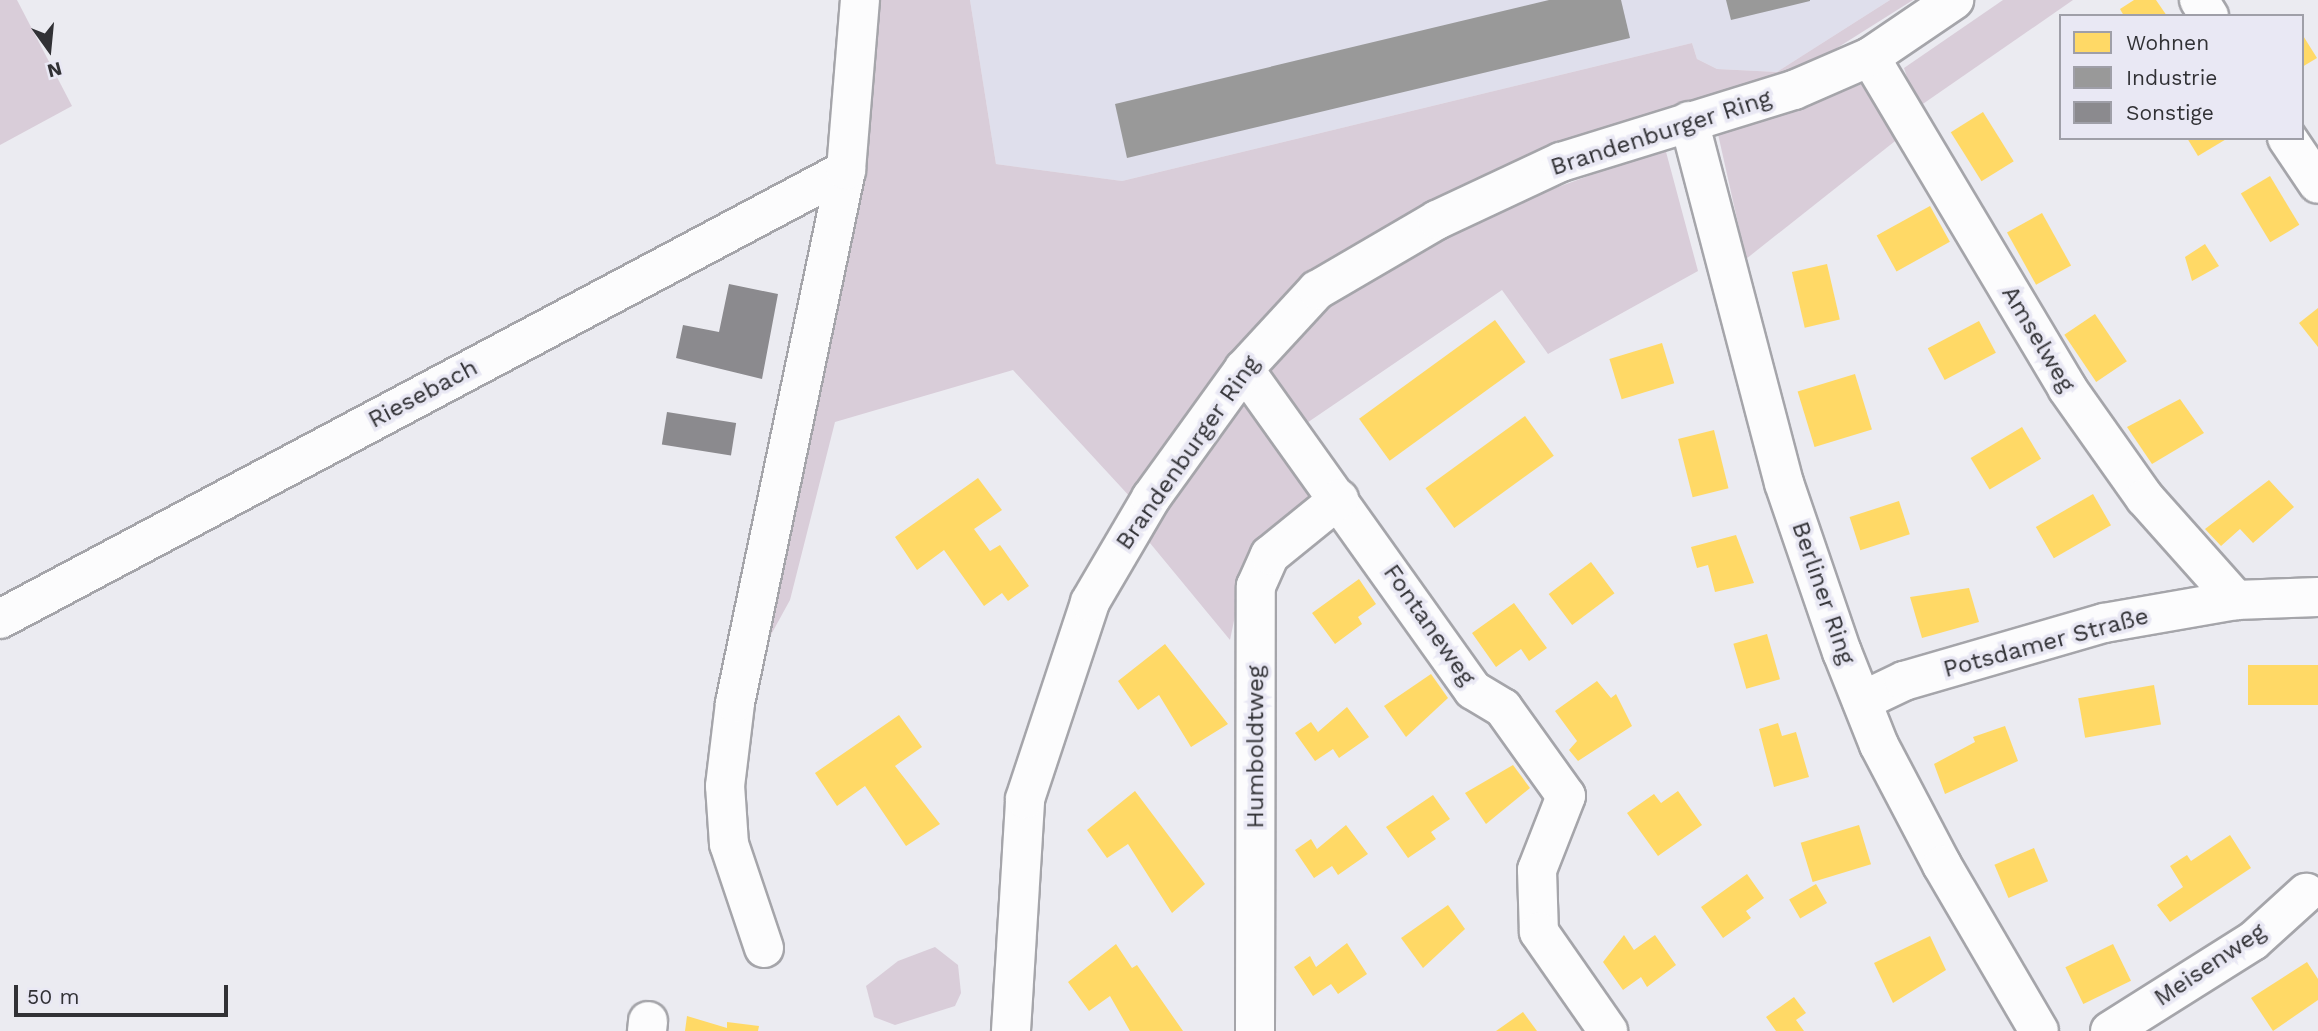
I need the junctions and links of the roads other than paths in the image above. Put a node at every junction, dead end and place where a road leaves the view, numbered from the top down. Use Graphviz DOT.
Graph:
graph roads {
  1 [pos="860,0"];
  2 [pos="1955,0"];
  3 [pos="1870,57"];
  4 [pos="1689,121"];
  5 [pos="2288,140"];
  6 [pos="846,170"];
  7 [pos="2318,184"];
  8 [pos="1244,369"];
  9 [pos="1339,499"];
  10 [pos="2318,597"];
  11 [pos="2236,600"];
  12 [pos="0,619"];
  13 [pos="1863,701"];
  14 [pos="2306,893"];
  15 [pos="764,948"];
  16 [pos="1011,1031"];
  17 [pos="1255,1031"];
  18 [pos="1608,1031"];
  19 [pos="2039,1031"];
  20 [pos="2110,1031"];
  1 -- 6 [label="street"];
  2 -- 3 [label="street, Brandenburger Ring"];
  3 -- 4 [label="street, Brandenburger Ring"];
  3 -- 11 [label="street, Amselweg"];
  4 -- 8 [label="street, Brandenburger Ring"];
  4 -- 13 [label="street, Berliner Ring"];
  5 -- 7 [label="street"];
  6 -- 12 [label="street, Riesebach"];
  6 -- 15 [label="street"];
  8 -- 9 [label="street, Fontaneweg"];
  8 -- 16 [label="street, Brandenburger Ring"];
  9 -- 17 [label="street, Humboldtweg"];
  9 -- 18 [label="street, Fontaneweg"];
  10 -- 11 [label="street, Potsdamer Straße"];
  11 -- 13 [label="street, Potsdamer Straße"];
  13 -- 19 [label="street, Berliner Ring"];
  14 -- 20 [label="street, Meisenweg"];
}
